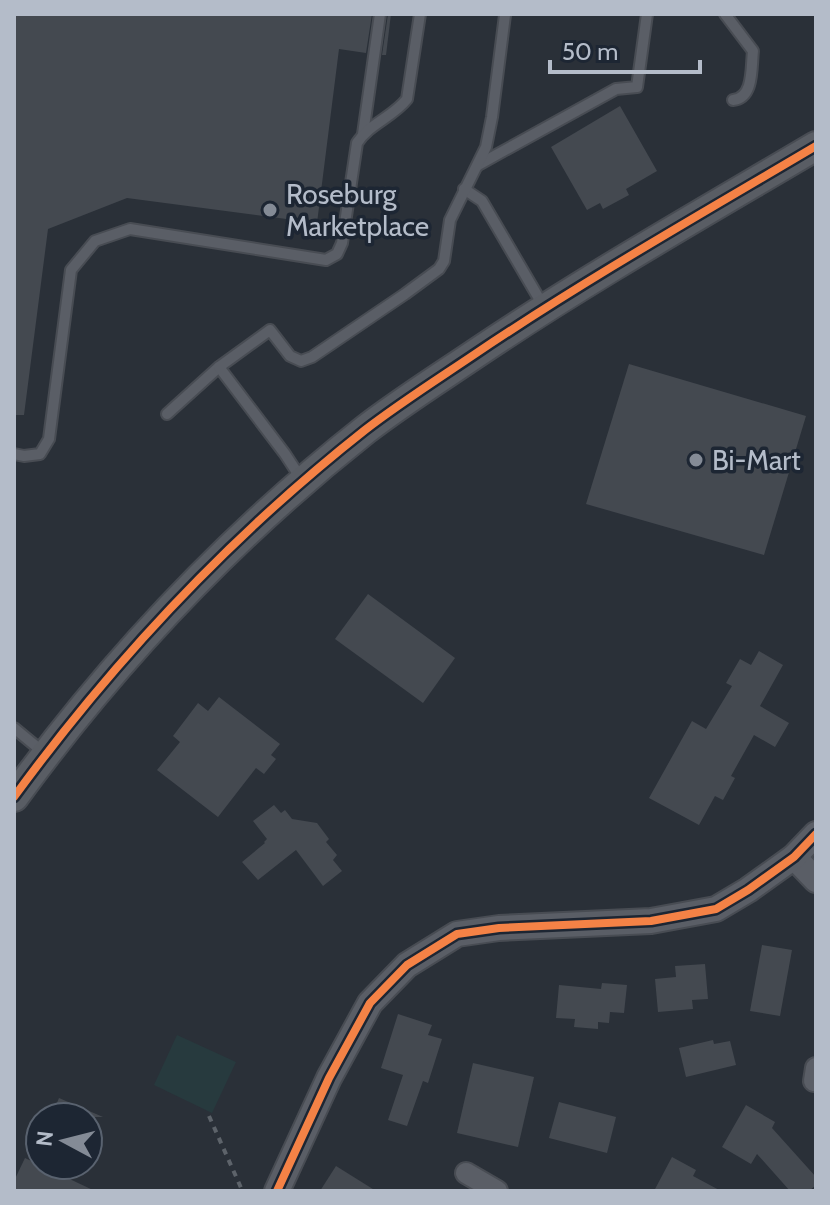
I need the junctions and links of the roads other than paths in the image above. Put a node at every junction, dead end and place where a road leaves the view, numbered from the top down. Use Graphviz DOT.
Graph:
graph roads {
  1 [pos="380,14"];
  2 [pos="420,14"];
  3 [pos="647,14"];
  4 [pos="725,14"];
  5 [pos="505,15"];
  6 [pos="733,100"];
  7 [pos="363,134"];
  8 [pos="816,146"];
  9 [pos="478,165"];
  10 [pos="464,189"];
  11 [pos="544,307"];
  12 [pos="219,367"];
  13 [pos="167,414"];
  14 [pos="14,454"];
  15 [pos="303,481"];
  16 [pos="14,728"];
  17 [pos="45,754"];
  18 [pos="14,797"];
  19 [pos="816,834"];
  20 [pos="794,857"];
  21 [pos="816,880"];
  22 [pos="466,1173"];
  23 [pos="277,1191"];
  24 [pos="497,1191"];
  1 -- 7 [label="lane"];
  2 -- 7 [label="lane"];
  3 -- 9 [label="lane"];
  4 -- 6 [label="lane"];
  5 -- 9 [label="lane"];
  7 -- 14 [label="lane"];
  8 -- 11 [label="main road"];
  9 -- 10 [label="lane"];
  10 -- 11 [label="lane"];
  10 -- 12 [label="lane"];
  11 -- 15 [label="main road"];
  12 -- 13 [label="lane"];
  12 -- 15 [label="lane"];
  15 -- 17 [label="main road"];
  16 -- 17 [label="lane"];
  17 -- 18 [label="main road"];
  19 -- 20 [label="street"];
  20 -- 21 [label="street"];
  20 -- 23 [label="street"];
  22 -- 24 [label="street"];
}
